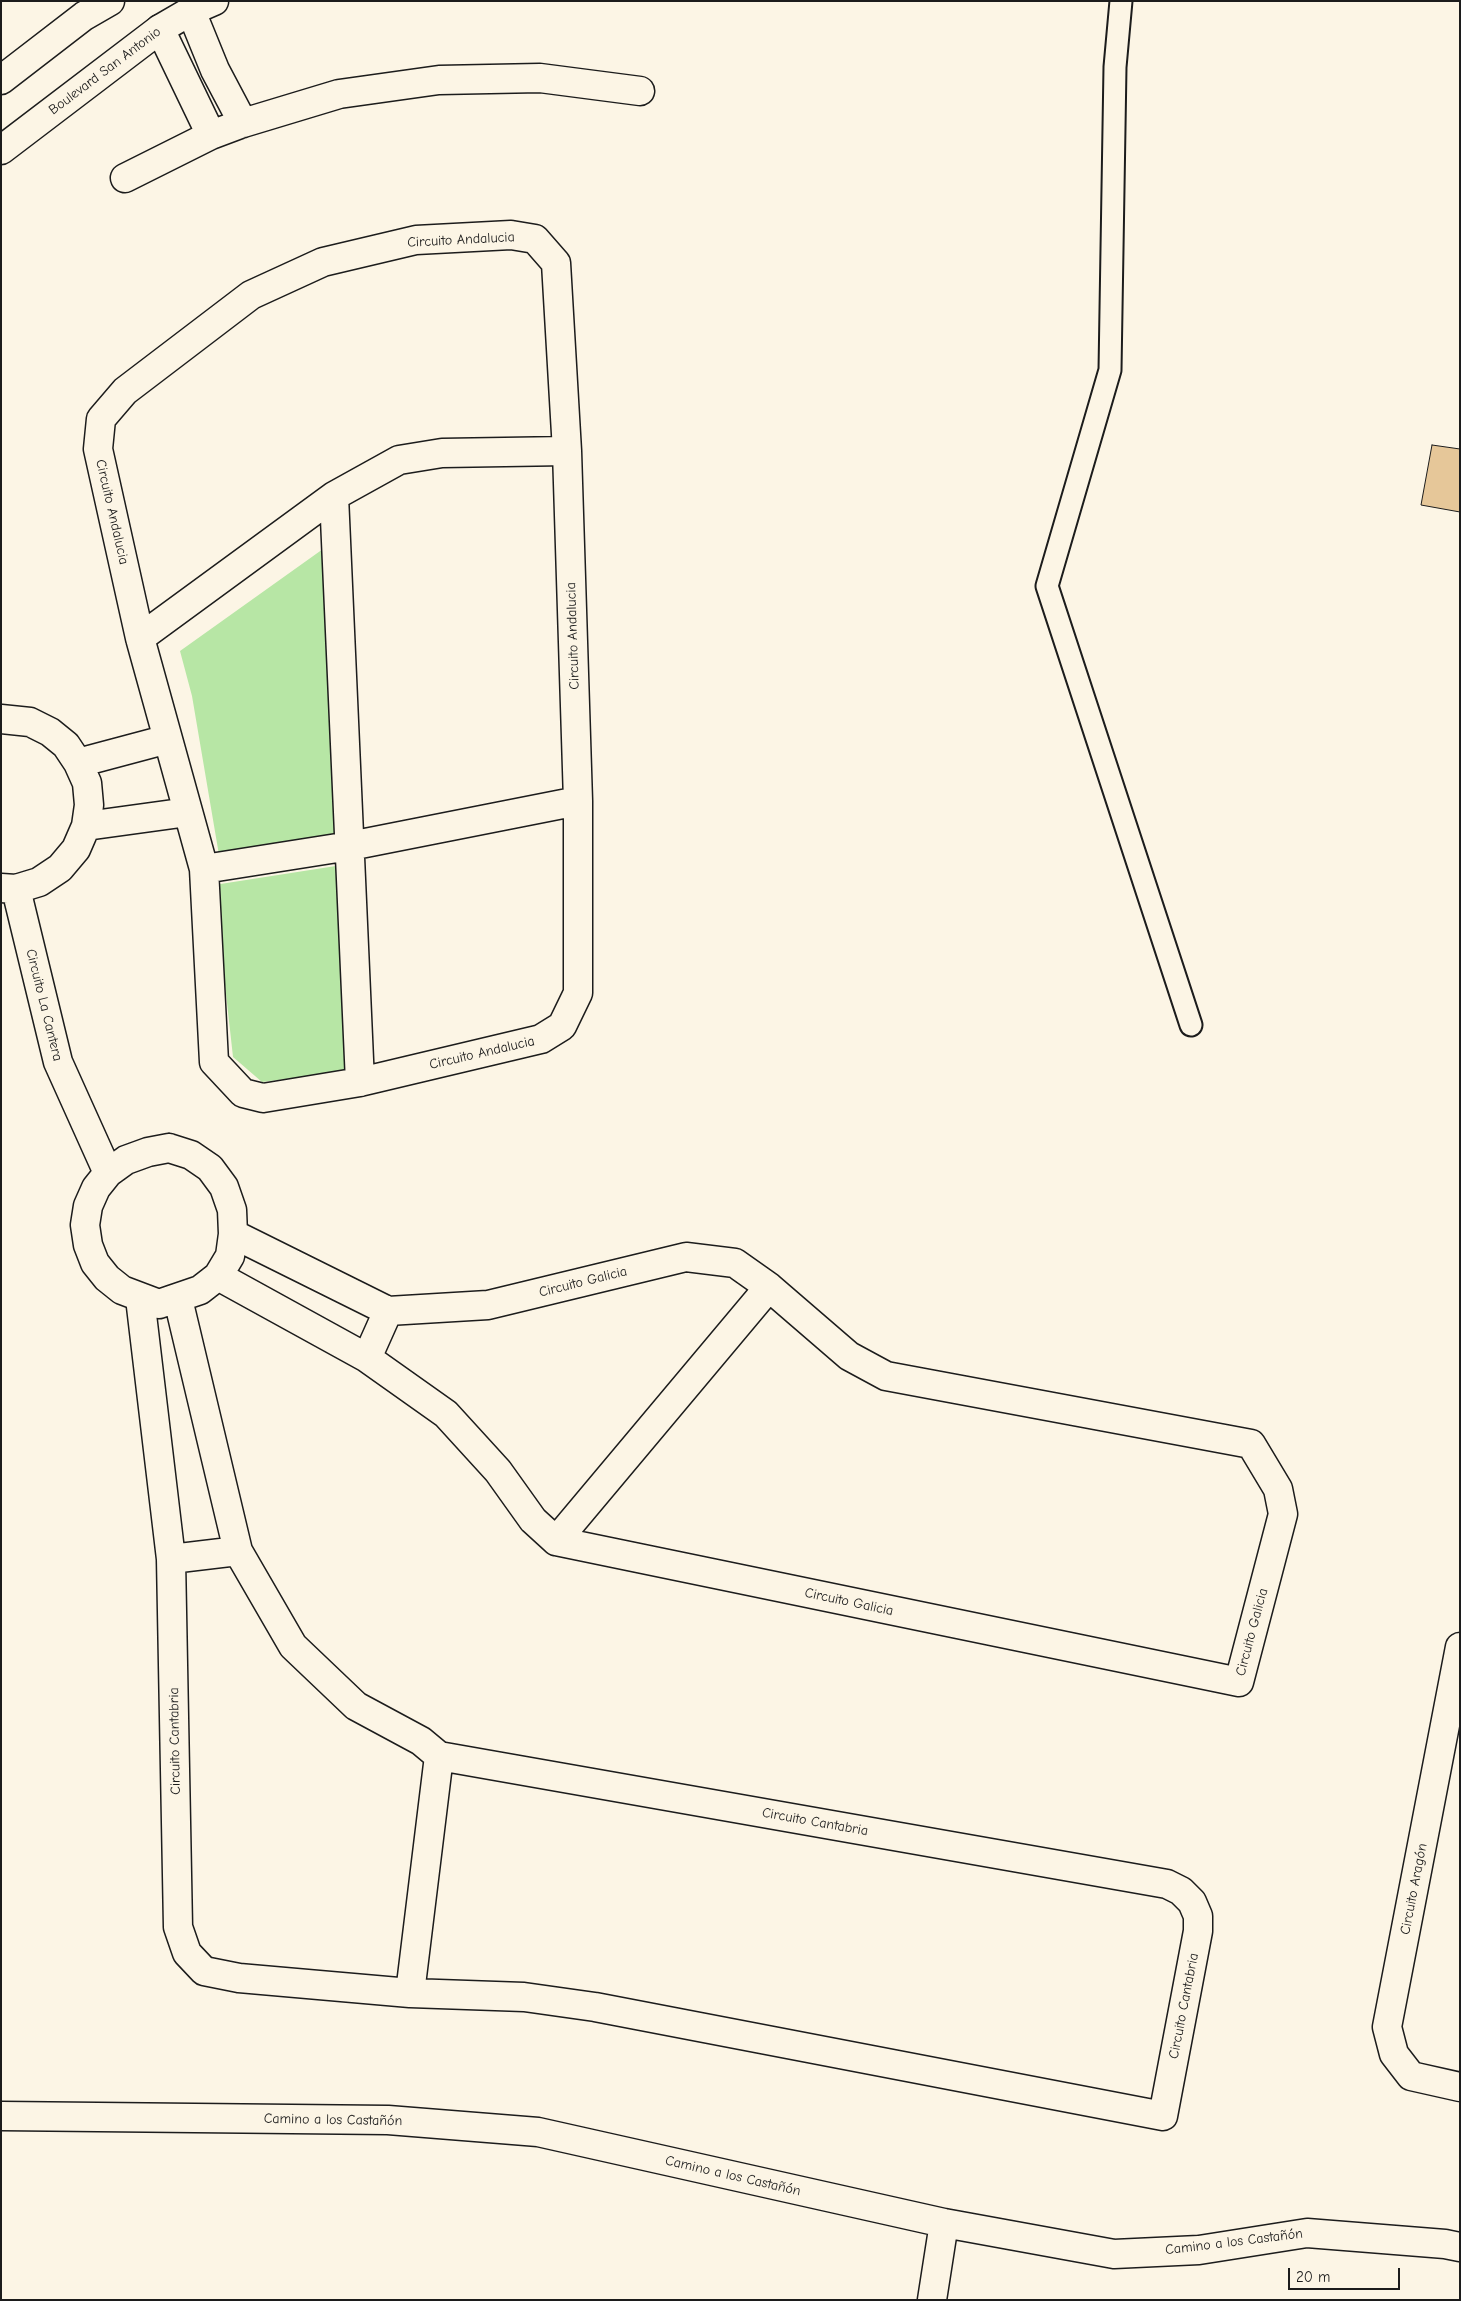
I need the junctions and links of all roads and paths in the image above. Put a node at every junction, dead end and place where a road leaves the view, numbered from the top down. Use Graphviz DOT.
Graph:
graph roads {
  1 [pos="110,1"];
  2 [pos="1121,1"];
  3 [pos="202,6"];
  4 [pos="160,29"];
  5 [pos="1,80"];
  6 [pos="640,91"];
  7 [pos="243,123"];
  8 [pos="211,135"];
  9 [pos="1,150"];
  10 [pos="125,178"];
  11 [pos="567,451"];
  12 [pos="334,496"];
  13 [pos="140,638"];
  14 [pos="1,719"];
  15 [pos="168,739"];
  16 [pos="78,763"];
  17 [pos="578,801"];
  18 [pos="188,812"];
  19 [pos="86,826"];
  20 [pos="350,846"];
  21 [pos="204,869"];
  22 [pos="8,888"];
  23 [pos="1191,1025"];
  24 [pos="360,1082"];
  25 [pos="108,1173"];
  26 [pos="233,1234"];
  27 [pos="218,1276"];
  28 [pos="769,1287"];
  29 [pos="140,1298"];
  30 [pos="178,1299"];
  31 [pos="388,1311"];
  32 [pos="367,1358"];
  33 [pos="556,1541"];
  34 [pos="238,1551"];
  35 [pos="171,1559"];
  36 [pos="1460,1647"];
  37 [pos="439,1756"];
  38 [pos="410,1994"];
  39 [pos="1460,2087"];
  40 [pos="1,2116"];
  41 [pos="944,2223"];
  42 [pos="1460,2247"];
  43 [pos="932,2300"];
  1 -- 5 [label="street"];
  2 -- 23 [label="lane"];
  3 -- 4 [label="street, Boulevard San Antonio"];
  3 -- 7 [label="street"];
  4 -- 8 [label="street"];
  4 -- 9 [label="street, Boulevard San Antonio"];
  6 -- 7 [label="street"];
  7 -- 8 [label="street"];
  8 -- 10 [label="street"];
  11 -- 12 [label="street"];
  11 -- 13 [label="street, Circuito Andalucia"];
  11 -- 17 [label="street, Circuito Andalucia"];
  12 -- 13 [label="street"];
  12 -- 20 [label="street"];
  13 -- 15 [label="street, Circuito Andalucia"];
  14 -- 16 [label="street, Circuito La Cantera"];
  15 -- 16 [label="street"];
  15 -- 18 [label="street, Circuito Andalucia"];
  16 -- 19 [label="street, Circuito La Cantera"];
  17 -- 20 [label="street"];
  17 -- 24 [label="street, Circuito Andalucia"];
  18 -- 19 [label="street"];
  18 -- 21 [label="street, Circuito Andalucia"];
  19 -- 22 [label="street, Circuito La Cantera"];
  20 -- 21 [label="street"];
  20 -- 24 [label="street"];
  21 -- 24 [label="street, Circuito Andalucia"];
  22 -- 25 [label="street, Circuito La Cantera"];
  25 -- 26 [label="street"];
  25 -- 29 [label="street"];
  26 -- 27 [label="street"];
  26 -- 31 [label="street, Circuito Galicia"];
  27 -- 30 [label="street"];
  27 -- 32 [label="street"];
  28 -- 31 [label="street, Circuito Galicia"];
  28 -- 33 [label="street"];
  28 -- 33 [label="street, Circuito Galicia"];
  29 -- 30 [label="street"];
  29 -- 35 [label="street, Circuito Cantabria"];
  30 -- 34 [label="street"];
  31 -- 32 [label="street"];
  32 -- 33 [label="street"];
  34 -- 35 [label="street"];
  34 -- 37 [label="street"];
  35 -- 38 [label="street, Circuito Cantabria"];
  36 -- 39 [label="street, Circuito Aragón"];
  37 -- 38 [label="street"];
  37 -- 38 [label="street, Circuito Cantabria"];
  40 -- 41 [label="street, Camino a los Castañón"];
  41 -- 42 [label="street, Camino a los Castañón"];
  41 -- 43 [label="street"];
}
